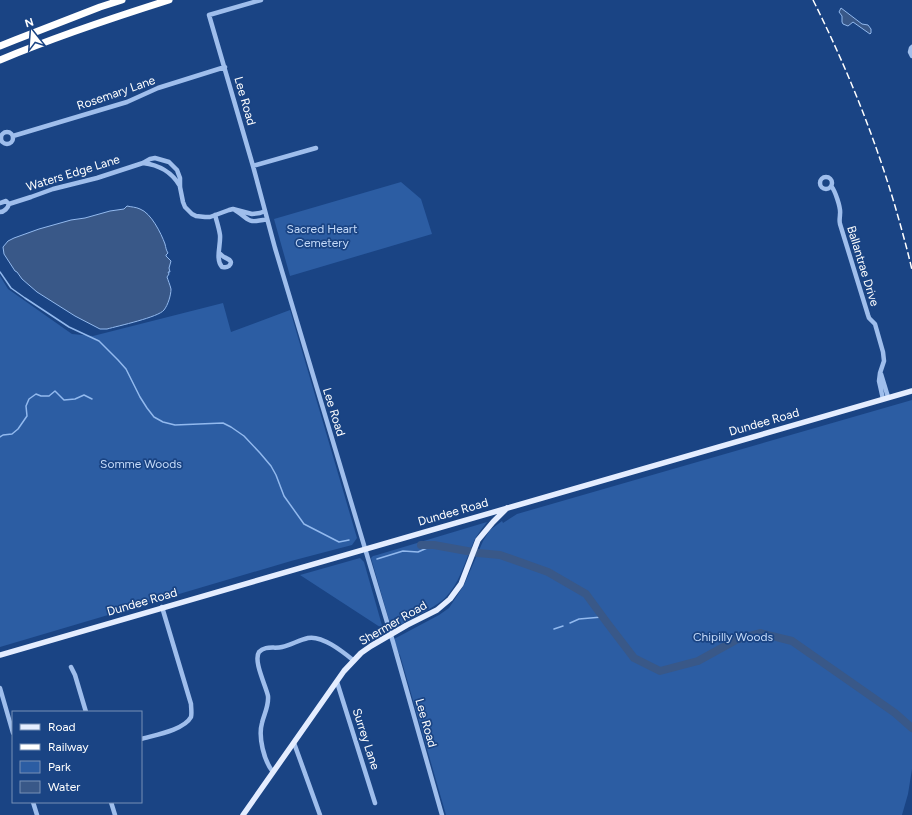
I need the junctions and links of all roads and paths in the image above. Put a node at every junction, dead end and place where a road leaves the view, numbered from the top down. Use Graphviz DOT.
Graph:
graph roads {
  1 [pos="122,0"];
  2 [pos="169,0"];
  3 [pos="261,0"];
  4 [pos="0,46"];
  5 [pos="912,47"];
  6 [pos="912,56"];
  7 [pos="0,60"];
  8 [pos="224,67"];
  9 [pos="13,136"];
  10 [pos="316,148"];
  11 [pos="143,163"];
  12 [pos="253,166"];
  13 [pos="831,186"];
  14 [pos="180,187"];
  15 [pos="0,203"];
  16 [pos="9,204"];
  17 [pos="233,210"];
  18 [pos="265,211"];
  19 [pos="0,212"];
  20 [pos="215,215"];
  21 [pos="267,219"];
  22 [pos="219,253"];
  23 [pos="912,391"];
  24 [pos="886,398"];
  25 [pos="507,508"];
  26 [pos="365,549"];
  27 [pos="162,607"];
  28 [pos="390,635"];
  29 [pos="0,655"];
  30 [pos="354,660"];
  31 [pos="70,667"];
  32 [pos="337,682"];
  33 [pos="0,688"];
  34 [pos="86,711"];
  35 [pos="12,730"];
  36 [pos="142,739"];
  37 [pos="294,743"];
  38 [pos="273,772"];
  39 [pos="33,803"];
  40 [pos="111,803"];
  41 [pos="375,803"];
  42 [pos="320,814"];
  43 [pos="37,815"];
  44 [pos="115,815"];
  45 [pos="243,815"];
  46 [pos="442,815"];
  1 -- 4 [label="highway"];
  2 -- 7 [label="highway"];
  3 -- 8 [label="street, Lee Road"];
  5 -- 6 [label="street"];
  8 -- 9 [label="street, Rosemary Lane"];
  8 -- 12 [label="street, Lee Road"];
  10 -- 12 [label="street"];
  11 -- 14 [label="street, Waters Edge Lane"];
  11 -- 14 [label="street, Waters Edge Lane"];
  11 -- 16 [label="street, Waters Edge Lane"];
  12 -- 18 [label="street, Lee Road"];
  13 -- 24 [label="street, Ballantrae Drive"];
  14 -- 20 [label="street, Waters Edge Lane"];
  15 -- 16 [label="street, Waters Edge Lane"];
  16 -- 19 [label="street, Waters Edge Lane"];
  17 -- 18 [label="street, Waters Edge Lane"];
  17 -- 20 [label="street, Waters Edge Lane"];
  17 -- 21 [label="street"];
  18 -- 21 [label="street, Lee Road"];
  20 -- 22 [label="street"];
  21 -- 26 [label="street, Lee Road"];
  23 -- 24 [label="main road, Dundee Road"];
  24 -- 25 [label="main road, Dundee Road"];
  25 -- 26 [label="main road, Dundee Road"];
  25 -- 28 [label="main road, Shermer Road"];
  26 -- 27 [label="main road, Dundee Road"];
  26 -- 28 [label="street, Lee Road"];
  27 -- 29 [label="main road, Dundee Road"];
  27 -- 36 [label="street"];
  28 -- 30 [label="main road, Shermer Road"];
  28 -- 46 [label="street, Lee Road"];
  30 -- 32 [label="main road, Shermer Road"];
  30 -- 38 [label="street"];
  31 -- 34 [label="street"];
  32 -- 37 [label="main road, Shermer Road"];
  32 -- 41 [label="street, Surrey Lane"];
  33 -- 35 [label="street"];
  37 -- 38 [label="main road, Shermer Road"];
  37 -- 42 [label="street"];
  38 -- 45 [label="main road, Shermer Road"];
  39 -- 43 [label="street"];
  40 -- 44 [label="street"];
}
